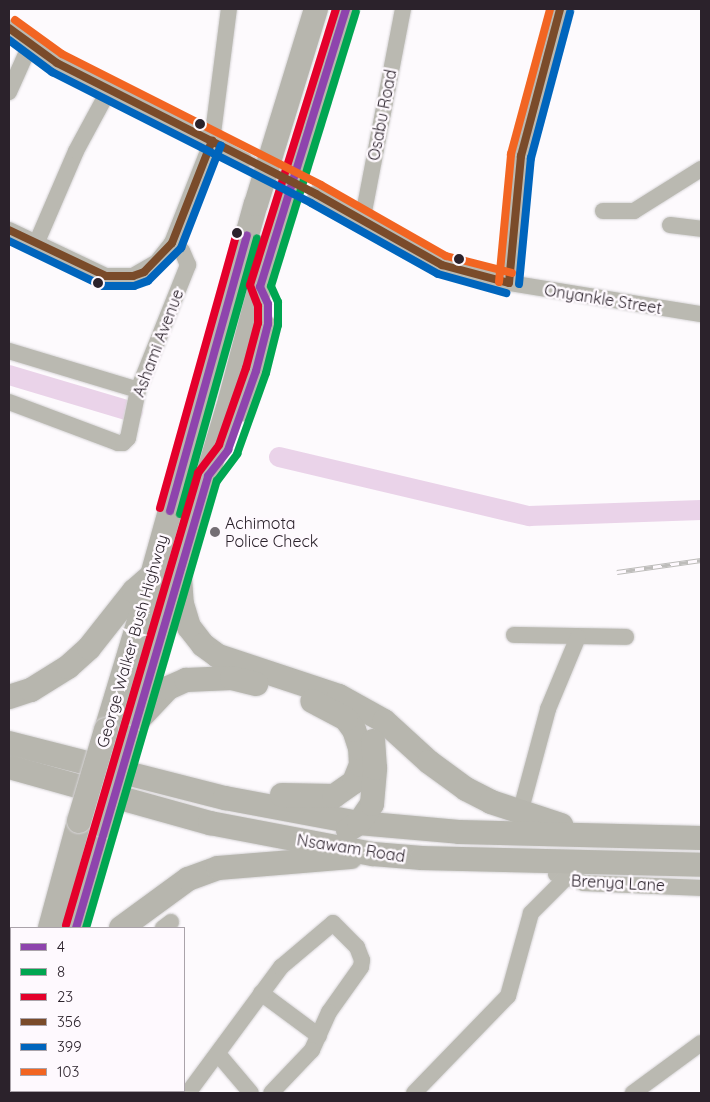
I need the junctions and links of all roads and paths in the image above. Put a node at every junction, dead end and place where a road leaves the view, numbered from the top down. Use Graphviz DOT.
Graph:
graph roads {
  1 [pos="229,9"];
  2 [pos="316,9"];
  3 [pos="346,9"];
  4 [pos="403,9"];
  5 [pos="560,9"];
  6 [pos="9,28"];
  7 [pos="30,45"];
  8 [pos="109,90"];
  9 [pos="9,92"];
  10 [pos="212,141"];
  11 [pos="244,160"];
  12 [pos="701,170"];
  13 [pos="316,194"];
  14 [pos="603,211"];
  15 [pos="362,222"];
  16 [pos="670,225"];
  17 [pos="701,229"];
  18 [pos="9,230"];
  19 [pos="172,242"];
  20 [pos="36,244"];
  21 [pos="509,283"];
  22 [pos="701,314"];
  23 [pos="9,351"];
  24 [pos="138,390"];
  25 [pos="9,402"];
  26 [pos="180,569"];
  27 [pos="151,576"];
  28 [pos="514,635"];
  29 [pos="578,637"];
  30 [pos="626,637"];
  31 [pos="9,698"];
  32 [pos="354,704"];
  33 [pos="132,731"];
  34 [pos="9,743"];
  35 [pos="9,767"];
  36 [pos="225,798"];
  37 [pos="520,813"];
  38 [pos="210,823"];
  39 [pos="359,823"];
  40 [pos="598,835"];
  41 [pos="701,838"];
  42 [pos="373,854"];
  43 [pos="520,858"];
  44 [pos="701,865"];
  45 [pos="566,878"];
  46 [pos="701,888"];
  47 [pos="46,924"];
  48 [pos="76,927"];
  49 [pos="122,927"];
  50 [pos="261,993"];
  51 [pos="319,1036"];
  52 [pos="701,1043"];
  53 [pos="218,1054"];
  54 [pos="188,1093"];
  55 [pos="251,1093"];
  56 [pos="271,1093"];
  57 [pos="414,1093"];
  58 [pos="633,1093"];
  1 -- 10 [label="street"];
  2 -- 27 [label="highway, George Walker Bush Highway"];
  3 -- 26 [label="highway, George Walker Bush Highway"];
  4 -- 15 [label="street, Osabu Road"];
  5 -- 21 [label="street"];
  6 -- 7 [label="street"];
  7 -- 8 [label="street"];
  7 -- 9 [label="street"];
  8 -- 10 [label="street"];
  8 -- 20 [label="street"];
  10 -- 11 [label="street"];
  10 -- 19 [label="street"];
  12 -- 14 [label="street"];
  13 -- 15 [label="street, Onyankle Street"];
  15 -- 21 [label="street, Onyankle Street"];
  16 -- 17 [label="street"];
  18 -- 20 [label="street"];
  19 -- 20 [label="street"];
  19 -- 24 [label="street, Ashami Avenue"];
  21 -- 22 [label="street, Onyankle Street"];
  23 -- 24 [label="street"];
  24 -- 25 [label="street, Ashami Avenue"];
  26 -- 32 [label="highway"];
  26 -- 33 [label="highway, George Walker Bush Highway"];
  27 -- 31 [label="highway"];
  27 -- 47 [label="highway, George Walker Bush Highway, bridge"];
  28 -- 29 [label="street"];
  29 -- 30 [label="street"];
  29 -- 37 [label="street"];
  32 -- 37 [label="highway"];
  32 -- 39 [label="highway"];
  33 -- 36 [label="highway"];
  33 -- 48 [label="highway, George Walker Bush Highway, bridge"];
  34 -- 36 [label="highway, Nsawam Road"];
  35 -- 38 [label="highway, Nsawam Road"];
  36 -- 39 [label="highway, Nsawam Road"];
  37 -- 40 [label="highway"];
  38 -- 39 [label="highway"];
  38 -- 42 [label="highway, Nsawam Road"];
  39 -- 40 [label="highway, Nsawam Road"];
  40 -- 41 [label="highway, Nsawam Road"];
  42 -- 43 [label="highway, Nsawam Road"];
  42 -- 49 [label="highway"];
  43 -- 44 [label="highway, Nsawam Road"];
  43 -- 45 [label="street"];
  45 -- 46 [label="street, Brenya Lane"];
  45 -- 57 [label="street, Brenya Lane"];
  50 -- 51 [label="street"];
  50 -- 51 [label="street"];
  50 -- 53 [label="street"];
  51 -- 56 [label="street"];
  52 -- 58 [label="street"];
  53 -- 54 [label="street"];
  53 -- 55 [label="street"];
}
